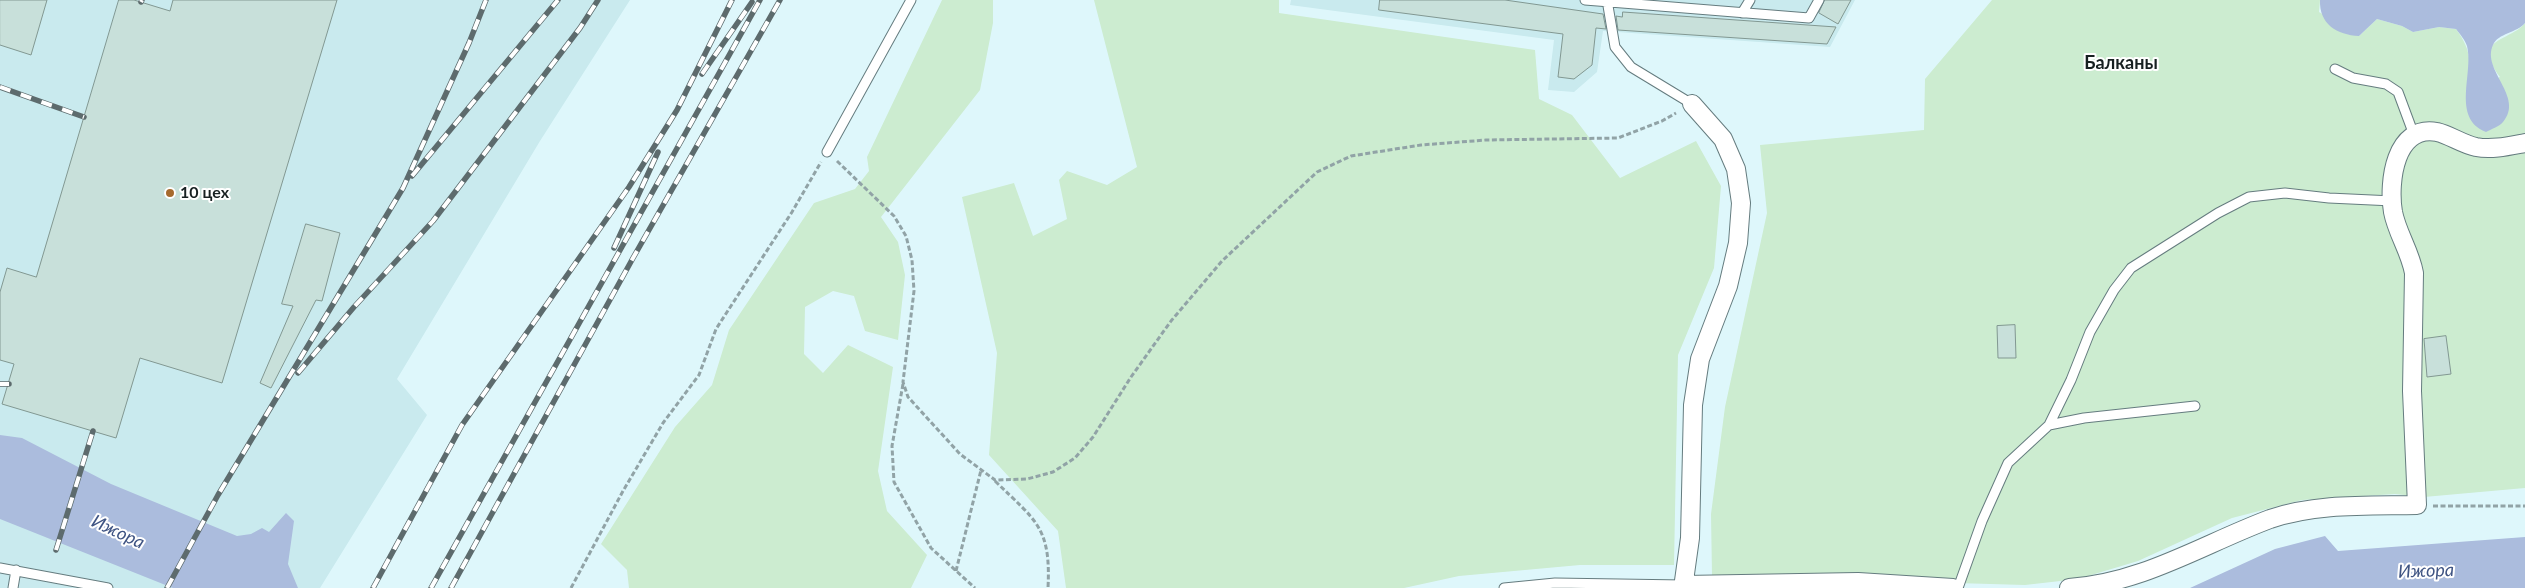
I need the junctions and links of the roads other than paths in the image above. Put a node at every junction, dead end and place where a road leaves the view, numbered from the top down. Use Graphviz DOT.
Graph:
graph roads {
  1 [pos="911,0"];
  2 [pos="1585,0"];
  3 [pos="1750,0"];
  4 [pos="1819,0"];
  5 [pos="1607,1"];
  6 [pos="1684,4"];
  7 [pos="1742,13"];
  8 [pos="2335,69"];
  9 [pos="1692,104"];
  10 [pos="2414,135"];
  11 [pos="2525,143"];
  12 [pos="827,152"];
  13 [pos="2393,201"];
  14 [pos="2195,406"];
  15 [pos="2048,425"];
  16 [pos="0,568"];
  17 [pos="16,570"];
  18 [pos="1683,586"];
  19 [pos="13,588"];
  20 [pos="108,588"];
  21 [pos="1504,588"];
  22 [pos="1953,588"];
  23 [pos="1958,588"];
  24 [pos="2070,588"];
  1 -- 12 [label="lane"];
  2 -- 5 [label="lane"];
  3 -- 7 [label="lane"];
  4 -- 7 [label="lane"];
  5 -- 6 [label="lane"];
  5 -- 9 [label="lane"];
  6 -- 7 [label="lane"];
  8 -- 10 [label="lane"];
  9 -- 18 [label="street"];
  10 -- 11 [label="street"];
  10 -- 13 [label="street"];
  13 -- 15 [label="lane"];
  13 -- 24 [label="street"];
  14 -- 15 [label="lane"];
  15 -- 23 [label="lane"];
  16 -- 17 [label="lane"];
  17 -- 19 [label="lane"];
  17 -- 20 [label="lane"];
  18 -- 21 [label="lane"];
  18 -- 22 [label="street"];
}
